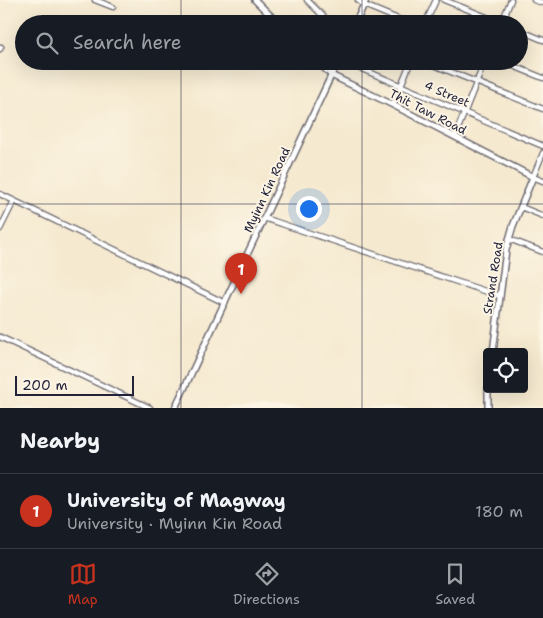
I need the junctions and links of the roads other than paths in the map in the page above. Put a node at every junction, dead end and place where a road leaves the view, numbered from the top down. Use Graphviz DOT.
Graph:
graph roads {
  1 [pos="95,0"];
  2 [pos="255,0"];
  3 [pos="306,0"];
  4 [pos="358,0"];
  5 [pos="436,0"];
  6 [pos="444,0"];
  7 [pos="511,0"];
  8 [pos="534,0"];
  9 [pos="365,2"];
  10 [pos="543,4"];
  11 [pos="113,7"];
  12 [pos="270,15"];
  13 [pos="322,15"];
  14 [pos="359,15"];
  15 [pos="392,15"];
  16 [pos="429,15"];
  17 [pos="482,15"];
  18 [pos="505,15"];
  19 [pos="528,34"];
  20 [pos="543,40"];
  21 [pos="326,70"];
  22 [pos="334,70"];
  23 [pos="364,70"];
  24 [pos="407,70"];
  25 [pos="447,70"];
  26 [pos="482,70"];
  27 [pos="523,70"];
  28 [pos="331,75"];
  29 [pos="543,78"];
  30 [pos="477,82"];
  31 [pos="401,86"];
  32 [pos="393,104"];
  33 [pos="543,109"];
  34 [pos="465,113"];
  35 [pos="455,136"];
  36 [pos="543,146"];
  37 [pos="543,153"];
  38 [pos="533,177"];
  39 [pos="543,181"];
  40 [pos="0,194"];
  41 [pos="14,201"];
  42 [pos="521,207"];
  43 [pos="543,216"];
  44 [pos="264,218"];
  45 [pos="0,229"];
  46 [pos="509,239"];
  47 [pos="543,252"];
  48 [pos="500,296"];
  49 [pos="225,303"];
  50 [pos="0,337"];
  51 [pos="494,348"];
  52 [pos="488,393"];
  53 [pos="150,408"];
  54 [pos="175,408"];
  55 [pos="488,408"];
  1 -- 11 [label="street"];
  2 -- 12 [label="street"];
  3 -- 13 [label="street"];
  4 -- 9 [label="street"];
  5 -- 16 [label="street"];
  6 -- 17 [label="street"];
  7 -- 18 [label="street"];
  8 -- 10 [label="street"];
  9 -- 14 [label="street"];
  9 -- 15 [label="street"];
  19 -- 20 [label="street"];
  21 -- 28 [label="street, Thit Taw Road"];
  22 -- 28 [label="street, Myinn Kin Road"];
  23 -- 31 [label="street, 4 Street"];
  24 -- 31 [label="street"];
  25 -- 30 [label="street"];
  26 -- 30 [label="street"];
  27 -- 29 [label="street"];
  28 -- 32 [label="street, Thit Taw Road"];
  28 -- 44 [label="street, Myinn Kin Road"];
  30 -- 33 [label="street"];
  30 -- 34 [label="street"];
  31 -- 32 [label="street"];
  31 -- 34 [label="street, 4 Street"];
  32 -- 35 [label="street, Thit Taw Road"];
  34 -- 35 [label="street"];
  34 -- 36 [label="street, 4 Street"];
  35 -- 38 [label="street, Thit Taw Road"];
  37 -- 38 [label="street, Strand Road"];
  38 -- 39 [label="street"];
  38 -- 42 [label="street, Strand Road"];
  40 -- 41 [label="street"];
  41 -- 45 [label="street"];
  41 -- 49 [label="street"];
  42 -- 43 [label="street"];
  42 -- 46 [label="street, Strand Road"];
  44 -- 48 [label="street"];
  44 -- 49 [label="street, Myinn Kin Road"];
  46 -- 47 [label="street"];
  46 -- 48 [label="street, Strand Road"];
  48 -- 51 [label="street, Strand Road"];
  49 -- 54 [label="street, Myinn Kin Road"];
  50 -- 53 [label="street"];
  52 -- 55 [label="street"];
}
